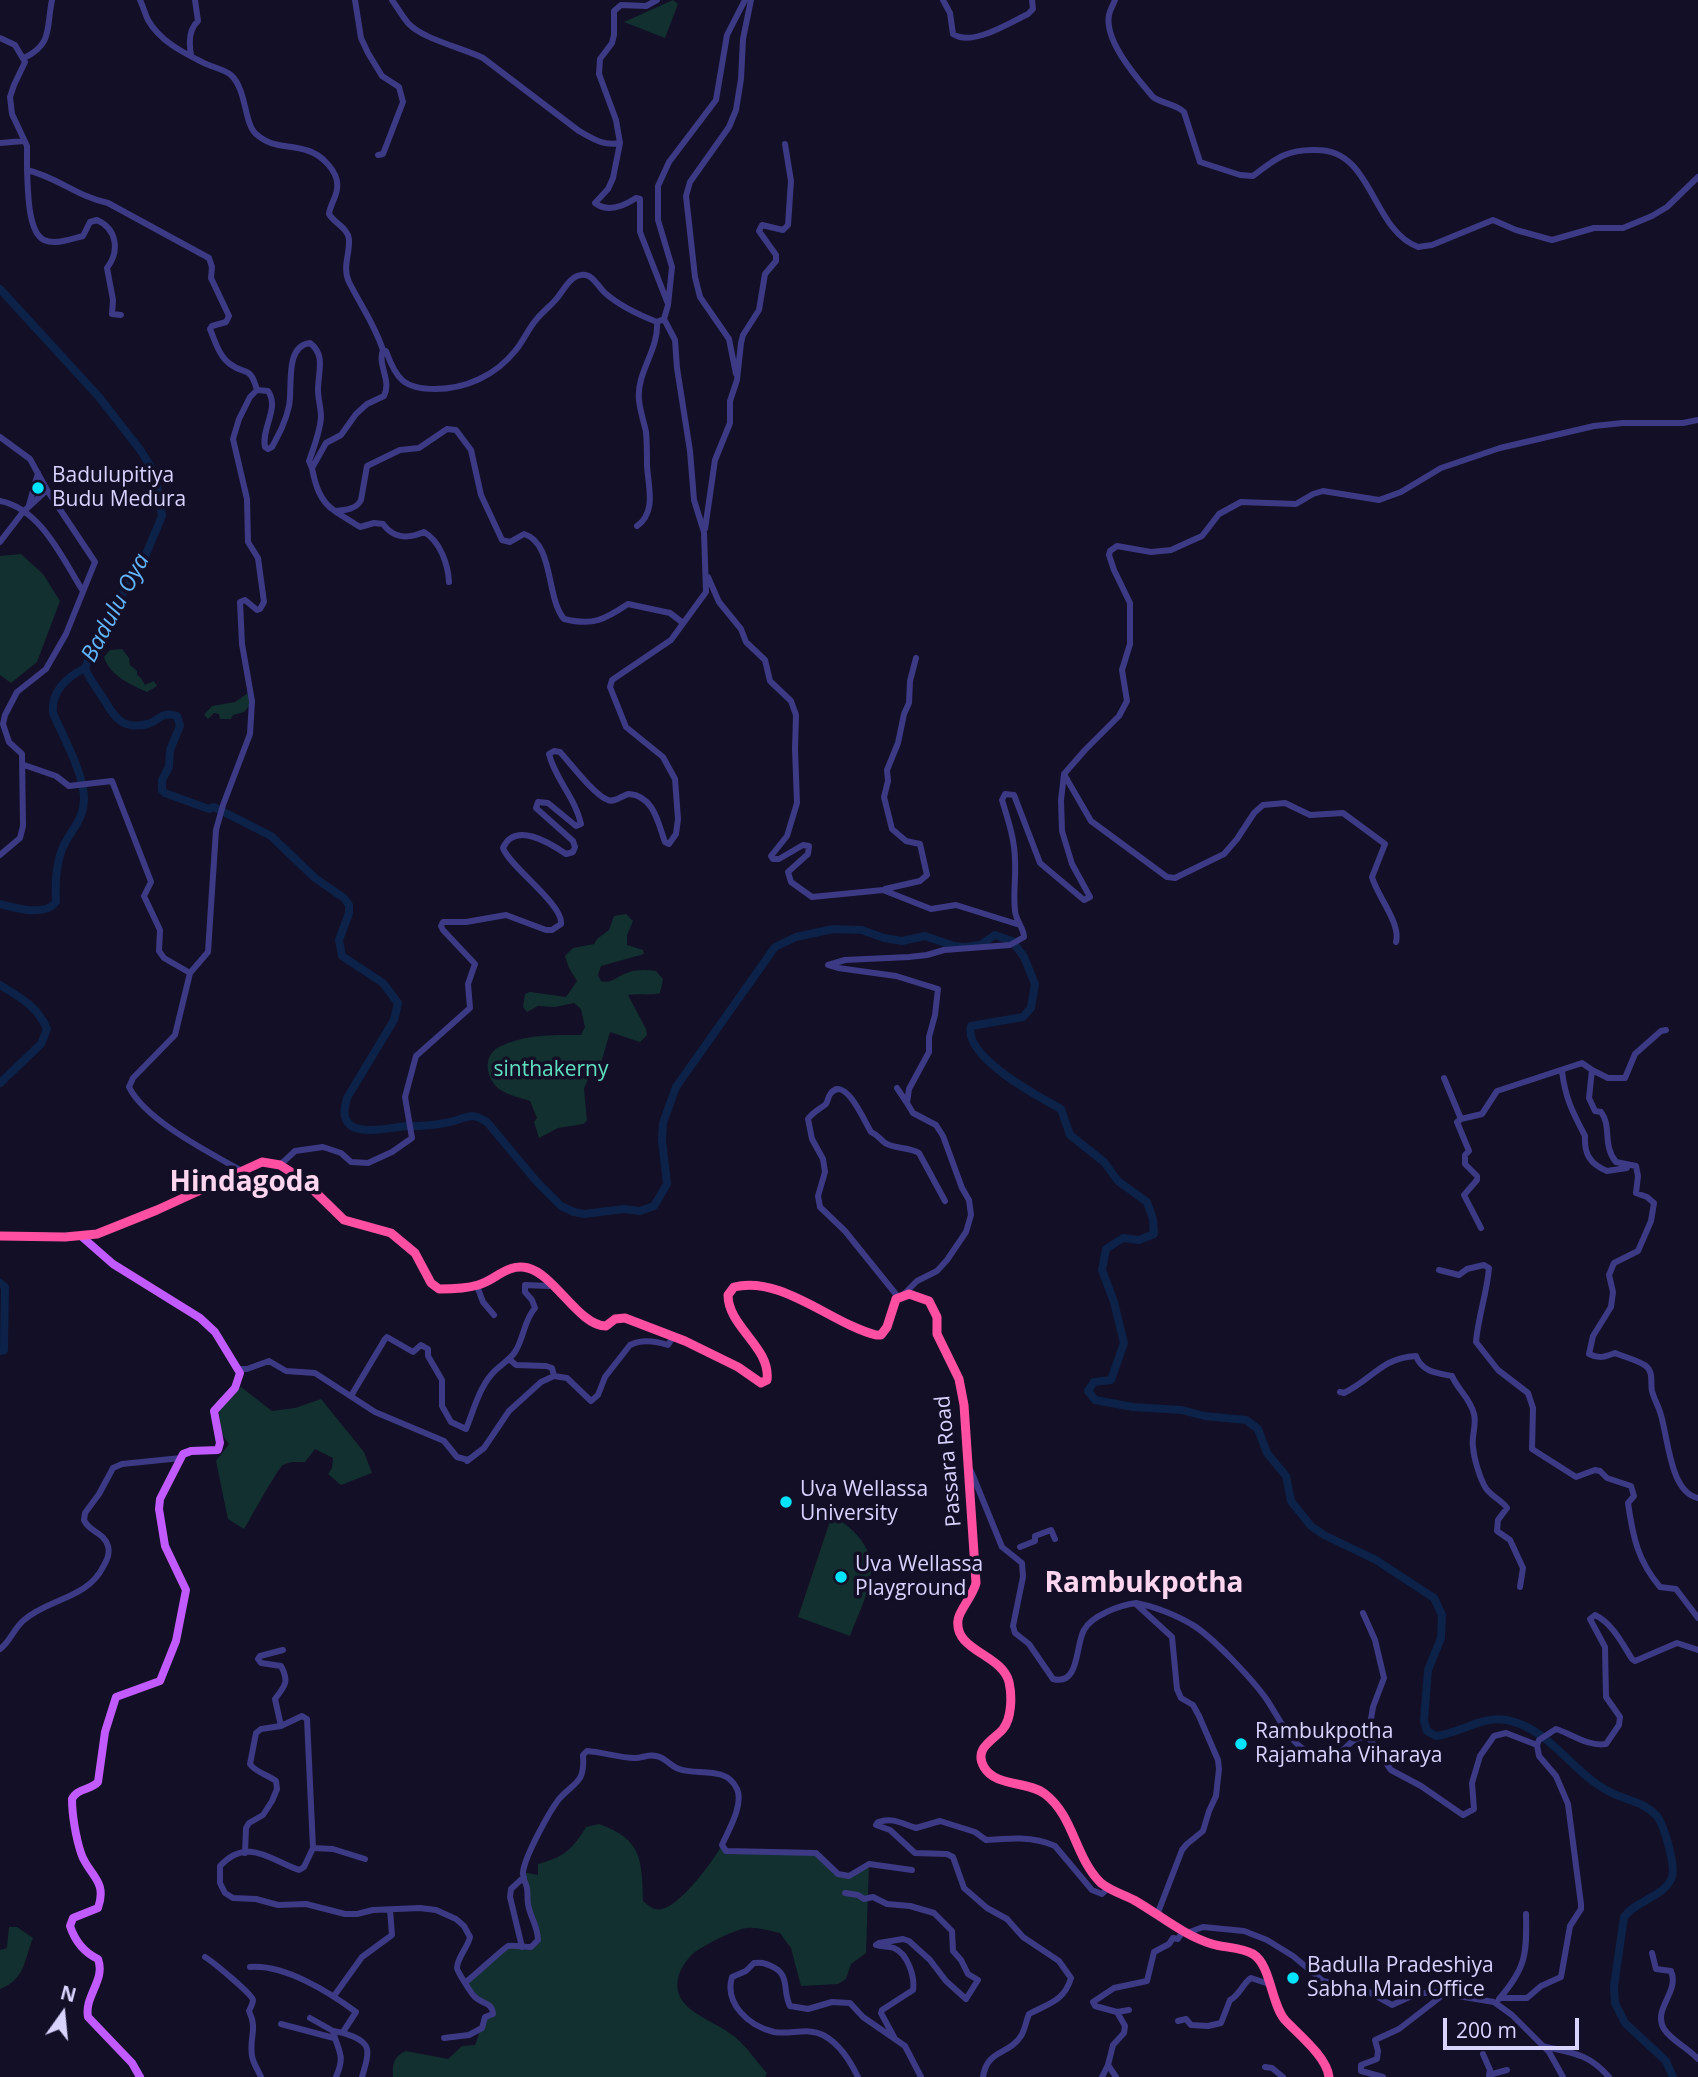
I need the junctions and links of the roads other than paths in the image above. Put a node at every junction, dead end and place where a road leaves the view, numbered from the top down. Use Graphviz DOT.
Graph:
graph roads {
  1 [pos="52,0"];
  2 [pos="140,0"];
  3 [pos="195,0"];
  4 [pos="392,0"];
  5 [pos="657,0"];
  6 [pos="744,0"];
  7 [pos="751,0"];
  8 [pos="943,0"];
  9 [pos="1032,0"];
  10 [pos="1115,0"];
  11 [pos="358,1"];
  12 [pos="0,38"];
  13 [pos="191,55"];
  14 [pos="24,58"];
  15 [pos="24,141"];
  16 [pos="0,143"];
  17 [pos="620,143"];
  18 [pos="786,144"];
  19 [pos="378,155"];
  20 [pos="27,170"];
  21 [pos="1698,177"];
  22 [pos="668,305"];
  23 [pos="121,315"];
  24 [pos="660,321"];
  25 [pos="383,350"];
  26 [pos="737,380"];
  27 [pos="257,390"];
  28 [pos="1698,420"];
  29 [pos="0,437"];
  30 [pos="312,468"];
  31 [pos="38,473"];
  32 [pos="47,490"];
  33 [pos="0,501"];
  34 [pos="26,509"];
  35 [pos="335,511"];
  36 [pos="636,526"];
  37 [pos="704,532"];
  38 [pos="0,542"];
  39 [pos="707,575"];
  40 [pos="449,582"];
  41 [pos="83,591"];
  42 [pos="683,623"];
  43 [pos="916,658"];
  44 [pos="2,724"];
  45 [pos="24,765"];
  46 [pos="1064,774"];
  47 [pos="0,855"];
  48 [pos="883,890"];
  49 [pos="1020,925"];
  50 [pos="1396,942"];
  51 [pos="190,973"];
  52 [pos="1666,1030"];
  53 [pos="1592,1070"];
  54 [pos="1562,1071"];
  55 [pos="1444,1079"];
  56 [pos="897,1088"];
  57 [pos="907,1104"];
  58 [pos="1461,1119"];
  59 [pos="280,1165"];
  60 [pos="1636,1168"];
  61 [pos="242,1171"];
  62 [pos="945,1201"];
  63 [pos="1481,1228"];
  64 [pos="0,1236"];
  65 [pos="81,1236"];
  66 [pos="1439,1270"];
  67 [pos="551,1283"];
  68 [pos="477,1286"];
  69 [pos="901,1296"];
  70 [pos="494,1315"];
  71 [pos="673,1337"];
  72 [pos="509,1359"];
  73 [pos="239,1369"];
  74 [pos="554,1376"];
  75 [pos="1340,1392"];
  76 [pos="351,1396"];
  77 [pos="181,1458"];
  78 [pos="967,1462"];
  79 [pos="1698,1497"];
  80 [pos="1055,1539"];
  81 [pos="1020,1547"];
  82 [pos="1520,1587"];
  83 [pos="1136,1604"];
  84 [pos="1363,1614"];
  85 [pos="1698,1618"];
  86 [pos="0,1649"];
  87 [pos="283,1650"];
  88 [pos="1698,1650"];
  89 [pos="281,1726"];
  90 [pos="1368,1737"];
  91 [pos="1538,1742"];
  92 [pos="313,1848"];
  93 [pos="245,1853"];
  94 [pos="365,1858"];
  95 [pos="912,1870"];
  96 [pos="524,1877"];
  97 [pos="1108,1888"];
  98 [pos="845,1893"];
  99 [pos="390,1910"];
  100 [pos="1526,1914"];
  101 [pos="1157,1915"];
  102 [pos="1184,1932"];
  103 [pos="523,1947"];
  104 [pos="1652,1954"];
  105 [pos="205,1957"];
  106 [pos="250,1967"];
  107 [pos="466,1982"];
  108 [pos="1269,1984"];
  109 [pos="334,1996"];
  110 [pos="1439,1998"];
  111 [pos="1497,2000"];
  112 [pos="1117,2011"];
  113 [pos="1129,2011"];
  114 [pos="310,2018"];
  115 [pos="1178,2021"];
  116 [pos="281,2024"];
  117 [pos="343,2032"];
  118 [pos="334,2035"];
  119 [pos="894,2037"];
  120 [pos="444,2038"];
  121 [pos="1540,2046"];
  122 [pos="1483,2054"];
  123 [pos="1698,2059"];
  124 [pos="1108,2065"];
  125 [pos="1265,2067"];
  126 [pos="1507,2070"];
  127 [pos="140,2077"];
  128 [pos="261,2077"];
  129 [pos="336,2077"];
  130 [pos="362,2077"];
  131 [pos="858,2077"];
  132 [pos="921,2077"];
  133 [pos="982,2077"];
  134 [pos="1102,2077"];
  135 [pos="1116,2077"];
  136 [pos="1283,2077"];
  137 [pos="1329,2077"];
  138 [pos="1383,2077"];
  139 [pos="1563,2077"];
  140 [pos="1609,2077"];
  1 -- 14 [label="street"];
  2 -- 13 [label="street"];
  3 -- 13 [label="street"];
  4 -- 17 [label="street"];
  5 -- 17 [label="street"];
  6 -- 22 [label="street"];
  7 -- 26 [label="street"];
  8 -- 9 [label="street"];
  10 -- 21 [label="street"];
  11 -- 19 [label="street"];
  12 -- 14 [label="street"];
  13 -- 25 [label="street"];
  14 -- 15 [label="street"];
  15 -- 16 [label="street"];
  15 -- 20 [label="street"];
  17 -- 22 [label="street"];
  18 -- 26 [label="street"];
  20 -- 23 [label="street"];
  20 -- 27 [label="street"];
  22 -- 24 [label="street"];
  24 -- 25 [label="street"];
  24 -- 36 [label="street"];
  24 -- 37 [label="street"];
  25 -- 30 [label="street"];
  26 -- 37 [label="street"];
  27 -- 30 [label="street"];
  27 -- 51 [label="street"];
  28 -- 46 [label="street"];
  29 -- 31 [label="street"];
  30 -- 35 [label="street"];
  31 -- 32 [label="street"];
  31 -- 34 [label="street"];
  32 -- 34 [label="street"];
  32 -- 41 [label="street"];
  33 -- 34 [label="street"];
  34 -- 38 [label="street"];
  34 -- 41 [label="street"];
  35 -- 40 [label="street"];
  35 -- 42 [label="street"];
  37 -- 39 [label="street"];
  39 -- 42 [label="street"];
  39 -- 48 [label="street"];
  41 -- 44 [label="street"];
  42 -- 59 [label="street"];
  43 -- 48 [label="street"];
  44 -- 45 [label="street"];
  45 -- 47 [label="street"];
  45 -- 51 [label="street"];
  46 -- 49 [label="street"];
  46 -- 50 [label="street"];
  48 -- 49 [label="street"];
  49 -- 57 [label="street"];
  51 -- 61 [label="street"];
  52 -- 53 [label="street"];
  53 -- 54 [label="street"];
  53 -- 60 [label="street"];
  54 -- 58 [label="street"];
  54 -- 60 [label="street"];
  55 -- 58 [label="street"];
  56 -- 57 [label="street"];
  57 -- 69 [label="street"];
  58 -- 63 [label="street"];
  59 -- 61 [label="highway"];
  59 -- 68 [label="highway"];
  60 -- 79 [label="street"];
  61 -- 65 [label="highway"];
  62 -- 69 [label="street"];
  64 -- 65 [label="highway"];
  65 -- 73 [label="main road"];
  66 -- 85 [label="street"];
  67 -- 68 [label="highway"];
  67 -- 71 [label="highway"];
  67 -- 72 [label="street"];
  68 -- 70 [label="street"];
  69 -- 71 [label="highway"];
  69 -- 78 [label="highway, Passara Road"];
  71 -- 74 [label="street"];
  72 -- 74 [label="street"];
  72 -- 76 [label="street"];
  73 -- 76 [label="street"];
  73 -- 77 [label="main road"];
  74 -- 76 [label="street"];
  75 -- 82 [label="street"];
  77 -- 86 [label="street"];
  77 -- 127 [label="main road"];
  78 -- 83 [label="street"];
  78 -- 97 [label="highway, Passara Road"];
  80 -- 81 [label="street"];
  83 -- 90 [label="street"];
  83 -- 101 [label="street"];
  84 -- 90 [label="street"];
  87 -- 89 [label="street"];
  88 -- 91 [label="street"];
  89 -- 92 [label="street"];
  89 -- 93 [label="street"];
  90 -- 91 [label="street"];
  91 -- 111 [label="street"];
  92 -- 93 [label="street"];
  92 -- 94 [label="street"];
  93 -- 99 [label="street"];
  95 -- 96 [label="street"];
  96 -- 103 [label="street"];
  96 -- 103 [label="street"];
  97 -- 101 [label="highway, Passara Road"];
  97 -- 133 [label="street"];
  98 -- 119 [label="street"];
  99 -- 107 [label="street"];
  99 -- 109 [label="street"];
  100 -- 111 [label="street"];
  101 -- 102 [label="highway, Passara Road"];
  102 -- 108 [label="highway, Passara Road"];
  102 -- 111 [label="street"];
  102 -- 112 [label="street"];
  103 -- 107 [label="street"];
  104 -- 123 [label="street"];
  105 -- 128 [label="street"];
  106 -- 109 [label="street"];
  107 -- 120 [label="street"];
  108 -- 115 [label="street"];
  108 -- 137 [label="highway, Passara Road"];
  109 -- 117 [label="street"];
  110 -- 138 [label="street"];
  111 -- 121 [label="street"];
  112 -- 113 [label="street"];
  112 -- 124 [label="street"];
  114 -- 118 [label="street"];
  116 -- 118 [label="street"];
  117 -- 118 [label="street"];
  117 -- 130 [label="street"];
  118 -- 129 [label="street"];
  119 -- 131 [label="street"];
  119 -- 132 [label="street"];
  121 -- 139 [label="street"];
  121 -- 140 [label="street"];
  122 -- 126 [label="street"];
  124 -- 134 [label="street"];
  124 -- 135 [label="street"];
  125 -- 136 [label="street"];
}
